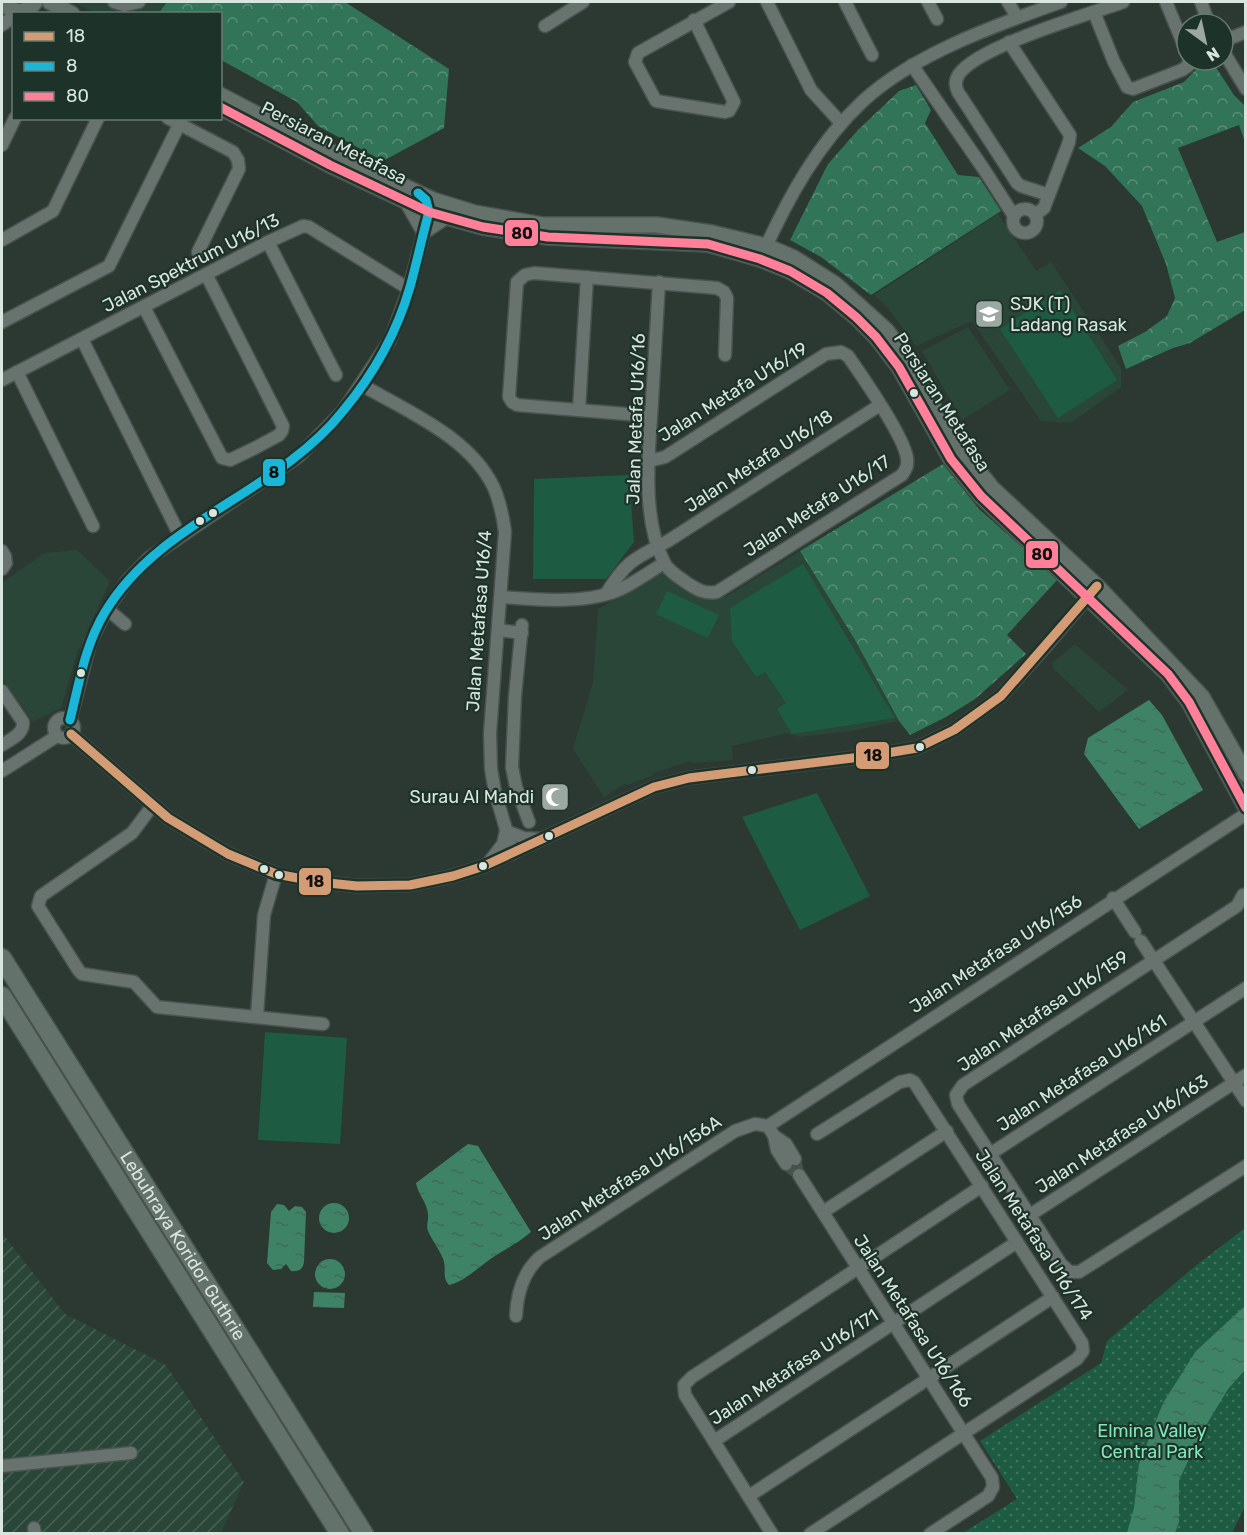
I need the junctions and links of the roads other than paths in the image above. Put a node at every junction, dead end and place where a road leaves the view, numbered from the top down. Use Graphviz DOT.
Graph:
graph roads {
  1 [pos="50,2"];
  2 [pos="114,2"];
  3 [pos="140,2"];
  4 [pos="584,2"];
  5 [pos="729,2"];
  6 [pos="767,2"];
  7 [pos="845,2"];
  8 [pos="928,2"];
  9 [pos="1008,2"];
  10 [pos="1061,2"];
  11 [pos="1123,2"];
  12 [pos="1166,2"];
  13 [pos="3,4"];
  14 [pos="26,11"];
  15 [pos="68,12"];
  16 [pos="1094,12"];
  17 [pos="1017,18"];
  18 [pos="938,19"];
  19 [pos="694,20"];
  20 [pos="545,26"];
  21 [pos="1175,26"];
  22 [pos="1009,42"];
  23 [pos="933,54"];
  24 [pos="872,56"];
  25 [pos="912,65"];
  26 [pos="1177,72"];
  27 [pos="1235,72"];
  28 [pos="893,79"];
  29 [pos="927,84"];
  30 [pos="1245,89"];
  31 [pos="222,96"];
  32 [pos="222,108"];
  33 [pos="14,120"];
  34 [pos="97,120"];
  35 [pos="174,122"];
  36 [pos="841,123"];
  37 [pos="2,145"];
  38 [pos="1049,195"];
  39 [pos="413,198"];
  40 [pos="429,212"];
  41 [pos="1035,215"];
  42 [pos="1014,216"];
  43 [pos="445,217"];
  44 [pos="424,231"];
  45 [pos="2,240"];
  46 [pos="268,242"];
  47 [pos="198,252"];
  48 [pos="763,252"];
  49 [pos="206,274"];
  50 [pos="587,277"];
  51 [pos="659,282"];
  52 [pos="409,289"];
  53 [pos="144,307"];
  54 [pos="3,319"];
  55 [pos="82,339"];
  56 [pos="725,355"];
  57 [pos="17,372"];
  58 [pos="336,375"];
  59 [pos="2,381"];
  60 [pos="362,385"];
  61 [pos="880,405"];
  62 [pos="579,410"];
  63 [pos="651,416"];
  64 [pos="649,461"];
  65 [pos="93,526"];
  66 [pos="180,536"];
  67 [pos="658,546"];
  68 [pos="2,551"];
  69 [pos="634,558"];
  70 [pos="664,563"];
  71 [pos="2,569"];
  72 [pos="645,574"];
  73 [pos="717,592"];
  74 [pos="1092,592"];
  75 [pos="606,594"];
  76 [pos="501,597"];
  77 [pos="107,609"];
  78 [pos="125,624"];
  79 [pos="498,630"];
  80 [pos="496,654"];
  81 [pos="519,657"];
  82 [pos="4,694"];
  83 [pos="493,694"];
  84 [pos="515,696"];
  85 [pos="70,720"];
  86 [pos="71,734"];
  87 [pos="57,736"];
  88 [pos="2,745"];
  89 [pos="2,771"];
  90 [pos="1245,774"];
  91 [pos="516,787"];
  92 [pos="495,792"];
  93 [pos="153,805"];
  94 [pos="1245,808"];
  95 [pos="1245,814"];
  96 [pos="529,822"];
  97 [pos="506,831"];
  98 [pos="543,839"];
  99 [pos="513,853"];
  100 [pos="488,864"];
  101 [pos="276,874"];
  102 [pos="1242,895"];
  103 [pos="1113,898"];
  104 [pos="2,958"];
  105 [pos="1152,959"];
  106 [pos="1245,988"];
  107 [pos="2,996"];
  108 [pos="256,1016"];
  109 [pos="1194,1021"];
  110 [pos="323,1024"];
  111 [pos="1245,1075"];
  112 [pos="1234,1082"];
  113 [pos="1245,1101"];
  114 [pos="771,1131"];
  115 [pos="946,1131"];
  116 [pos="817,1134"];
  117 [pos="990,1154"];
  118 [pos="791,1161"];
  119 [pos="1245,1166"];
  120 [pos="799,1175"];
  121 [pos="982,1186"];
  122 [pos="823,1212"];
  123 [pos="1030,1215"];
  124 [pos="1017,1242"];
  125 [pos="858,1268"];
  126 [pos="1053,1297"];
  127 [pos="516,1316"];
  128 [pos="895,1323"];
  129 [pos="930,1378"];
  130 [pos="964,1434"];
  131 [pos="714,1441"];
  132 [pos="131,1453"];
  133 [pos="2,1466"];
  134 [pos="749,1496"];
  135 [pos="340,1533"];
  136 [pos="364,1533"];
  137 [pos="772,1533"];
  138 [pos="810,1533"];
  139 [pos="930,1533"];
  1 -- 15 [label="main road"];
  2 -- 3 [label="street"];
  4 -- 20 [label="street"];
  5 -- 19 [label="street"];
  6 -- 36 [label="street"];
  7 -- 24 [label="street"];
  8 -- 18 [label="street"];
  9 -- 17 [label="street"];
  10 -- 17 [label="street"];
  11 -- 16 [label="street"];
  12 -- 21 [label="street"];
  13 -- 14 [label="main road"];
  16 -- 22 [label="street"];
  16 -- 26 [label="street"];
  17 -- 23 [label="street"];
  19 -- 19 [label="street"];
  22 -- 38 [label="street"];
  22 -- 38 [label="street"];
  23 -- 25 [label="street"];
  23 -- 29 [label="street"];
  25 -- 28 [label="street"];
  25 -- 29 [label="street"];
  27 -- 30 [label="street"];
  28 -- 29 [label="street"];
  28 -- 36 [label="street"];
  29 -- 42 [label="street"];
  31 -- 39 [label="main road, Persiaran Metafasa"];
  32 -- 39 [label="main road, Persiaran Metafasa"];
  33 -- 37 [label="street"];
  34 -- 45 [label="street"];
  35 -- 47 [label="street"];
  35 -- 54 [label="street"];
  36 -- 48 [label="street"];
  38 -- 41 [label="street"];
  39 -- 40 [label="main road"];
  39 -- 44 [label="main road"];
  39 -- 48 [label="main road, Persiaran Metafasa"];
  40 -- 43 [label="main road, Persiaran Metafasa"];
  40 -- 44 [label="street"];
  41 -- 42 [label="street"];
  41 -- 42 [label="street"];
  43 -- 44 [label="main road"];
  43 -- 48 [label="main road, Persiaran Metafasa"];
  44 -- 52 [label="street"];
  46 -- 49 [label="street, Jalan Spektrum U16/13"];
  46 -- 52 [label="street, Jalan Spektrum U16/13"];
  46 -- 58 [label="street"];
  48 -- 74 [label="main road, Persiaran Metafasa"];
  49 -- 53 [label="street, Jalan Spektrum U16/13"];
  49 -- 53 [label="street"];
  50 -- 51 [label="street"];
  50 -- 62 [label="street"];
  50 -- 62 [label="street"];
  51 -- 56 [label="street"];
  51 -- 63 [label="street, Jalan Metafa U16/16"];
  52 -- 60 [label="street"];
  53 -- 55 [label="street, Jalan Spektrum U16/13"];
  55 -- 57 [label="street, Jalan Spektrum U16/13"];
  55 -- 66 [label="street"];
  57 -- 59 [label="street, Jalan Spektrum U16/13"];
  57 -- 65 [label="street"];
  60 -- 66 [label="street"];
  60 -- 76 [label="street, Jalan Metafasa U16/4"];
  61 -- 64 [label="street, Jalan Metafa U16/19"];
  61 -- 67 [label="street, Jalan Metafa U16/18"];
  61 -- 73 [label="street, Jalan Metafa U16/17"];
  62 -- 63 [label="street"];
  63 -- 64 [label="street, Jalan Metafa U16/16"];
  64 -- 67 [label="street, Jalan Metafa U16/16"];
  66 -- 77 [label="street"];
  67 -- 69 [label="street, Jalan Metafa U16/18"];
  67 -- 70 [label="street, Jalan Metafa U16/16"];
  68 -- 71 [label="street"];
  69 -- 72 [label="street"];
  69 -- 75 [label="street"];
  70 -- 72 [label="street"];
  70 -- 73 [label="street, Jalan Metafa U16/16"];
  72 -- 75 [label="street"];
  74 -- 90 [label="main road, Persiaran Metafasa"];
  74 -- 94 [label="main road, Persiaran Metafasa"];
  74 -- 98 [label="street"];
  75 -- 76 [label="street"];
  76 -- 79 [label="street, Jalan Metafasa U16/4"];
  77 -- 78 [label="street"];
  77 -- 85 [label="street"];
  79 -- 80 [label="street, Jalan Metafasa U16/4"];
  79 -- 81 [label="street"];
  80 -- 81 [label="street"];
  80 -- 83 [label="street, Jalan Metafasa U16/4"];
  81 -- 84 [label="street"];
  82 -- 88 [label="street"];
  83 -- 84 [label="street"];
  83 -- 92 [label="street, Jalan Metafasa U16/4"];
  84 -- 91 [label="street"];
  85 -- 86 [label="street"];
  85 -- 87 [label="street"];
  86 -- 87 [label="street"];
  86 -- 93 [label="street"];
  87 -- 89 [label="street"];
  91 -- 92 [label="street"];
  91 -- 96 [label="street"];
  92 -- 97 [label="street, Jalan Metafasa U16/4"];
  93 -- 101 [label="street"];
  93 -- 108 [label="street"];
  95 -- 103 [label="street, Jalan Metafasa U16/156"];
  97 -- 98 [label="street"];
  97 -- 99 [label="street, Jalan Metafasa U16/4"];
  97 -- 100 [label="street"];
  98 -- 99 [label="street"];
  99 -- 100 [label="street"];
  100 -- 101 [label="street"];
  101 -- 108 [label="street"];
  102 -- 105 [label="street, Jalan Metafasa U16/159"];
  103 -- 105 [label="street"];
  103 -- 114 [label="street, Jalan Metafasa U16/156"];
  104 -- 136 [label="highway, Lebuhraya Koridor Guthrie"];
  105 -- 109 [label="street"];
  105 -- 117 [label="street, Jalan Metafasa U16/159"];
  106 -- 109 [label="street, Jalan Metafasa U16/161"];
  107 -- 135 [label="highway, Lebuhraya Koridor Guthrie"];
  108 -- 110 [label="street"];
  109 -- 112 [label="street"];
  109 -- 117 [label="street, Jalan Metafasa U16/161"];
  111 -- 112 [label="street, Jalan Metafasa U16/163"];
  112 -- 113 [label="street"];
  112 -- 123 [label="street, Jalan Metafasa U16/163"];
  114 -- 118 [label="street"];
  114 -- 127 [label="street, Jalan Metafasa U16/156A"];
  115 -- 116 [label="street, Jalan Metafasa U16/174"];
  115 -- 121 [label="street, Jalan Metafasa U16/174"];
  115 -- 122 [label="street"];
  117 -- 123 [label="street"];
  119 -- 123 [label="street"];
  120 -- 122 [label="street, Jalan Metafasa U16/166"];
  121 -- 124 [label="street, Jalan Metafasa U16/174"];
  121 -- 125 [label="street"];
  122 -- 125 [label="street, Jalan Metafasa U16/166"];
  124 -- 126 [label="street, Jalan Metafasa U16/174"];
  124 -- 128 [label="street, Jalan Metafasa U16/171"];
  125 -- 128 [label="street, Jalan Metafasa U16/166"];
  125 -- 131 [label="street"];
  126 -- 129 [label="street"];
  126 -- 130 [label="street, Jalan Metafasa U16/174"];
  128 -- 129 [label="street, Jalan Metafasa U16/166"];
  128 -- 131 [label="street, Jalan Metafasa U16/171"];
  129 -- 130 [label="street, Jalan Metafasa U16/166"];
  129 -- 134 [label="street"];
  130 -- 138 [label="street"];
  130 -- 139 [label="street, Jalan Metafasa U16/166"];
  131 -- 134 [label="street"];
  132 -- 133 [label="street"];
  134 -- 137 [label="street"];
}
